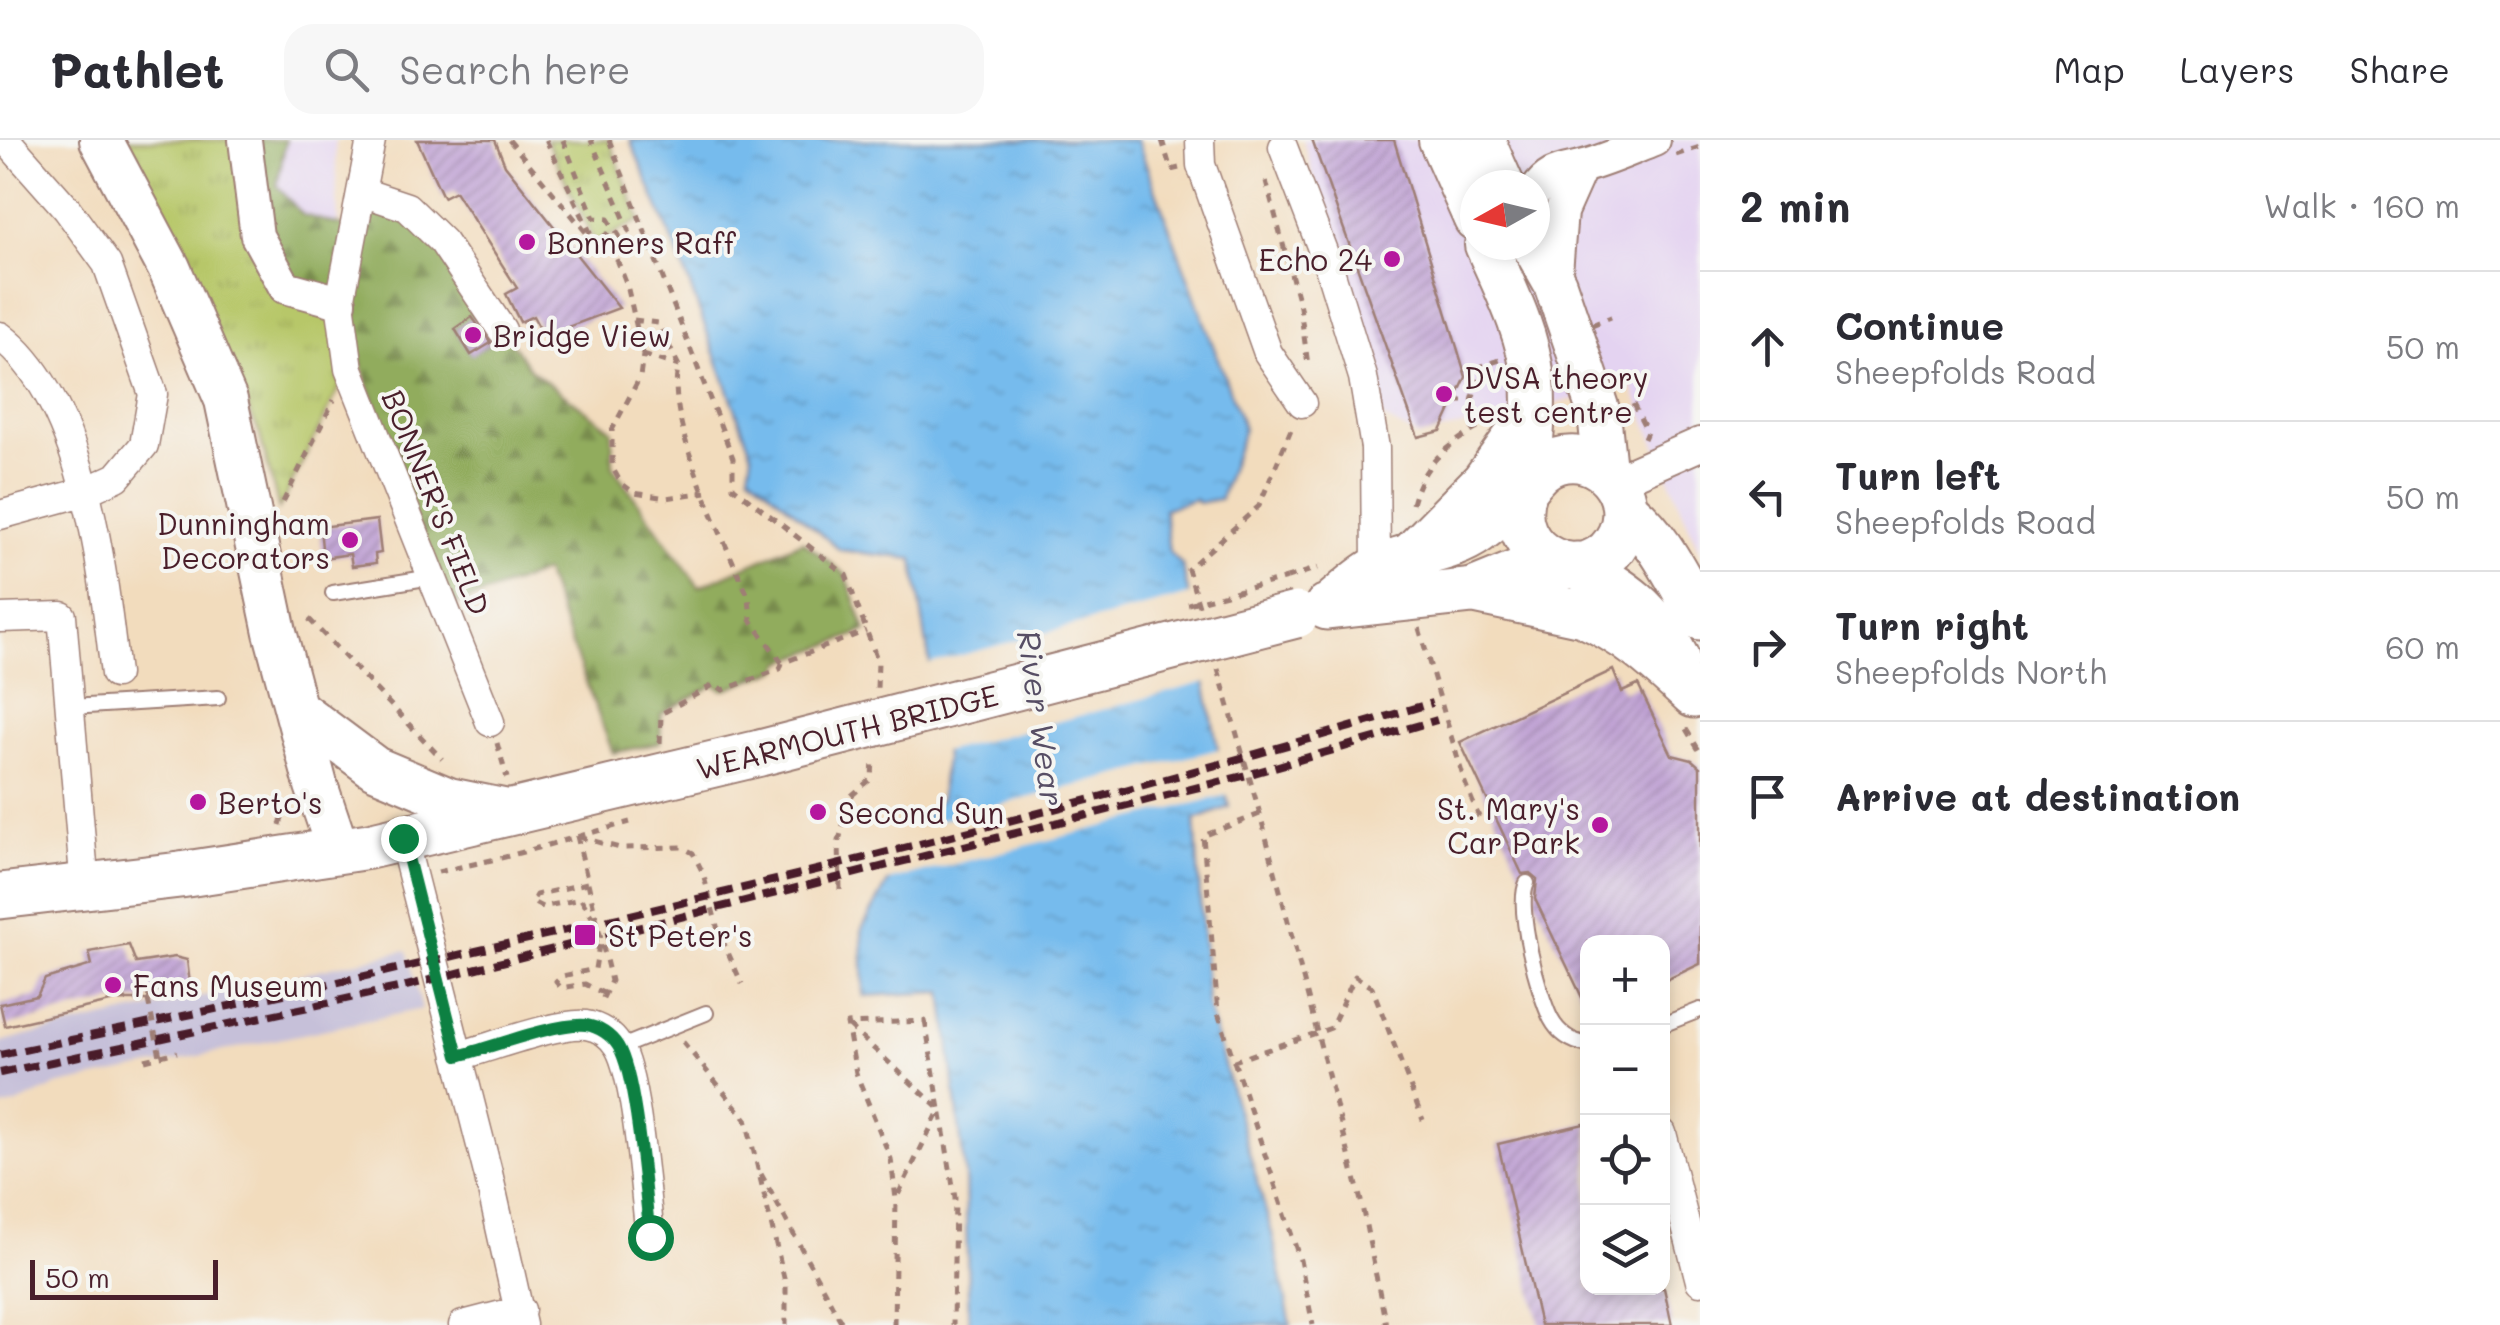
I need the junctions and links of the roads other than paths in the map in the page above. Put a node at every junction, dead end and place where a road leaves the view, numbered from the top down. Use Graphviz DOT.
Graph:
graph roads {
  1 [pos="6,140"];
  2 [pos="101,140"];
  3 [pos="245,140"];
  4 [pos="371,140"];
  5 [pos="1200,140"];
  6 [pos="1440,140"];
  7 [pos="1483,140"];
  8 [pos="1280,146"];
  9 [pos="1660,150"];
  10 [pos="1580,168"];
  11 [pos="1496,170"];
  12 [pos="1550,177"];
  13 [pos="1460,185"];
  14 [pos="362,192"];
  15 [pos="1490,260"];
  16 [pos="1515,260"];
  17 [pos="1541,260"];
  18 [pos="1554,284"];
  19 [pos="340,302"];
  20 [pos="502,330"];
  21 [pos="0,336"];
  22 [pos="1513,338"];
  23 [pos="1302,403"];
  24 [pos="1534,411"];
  25 [pos="1700,444"];
  26 [pos="1526,485"];
  27 [pos="1615,487"];
  28 [pos="84,492"];
  29 [pos="0,515"];
  30 [pos="1398,548"];
  31 [pos="1563,563"];
  32 [pos="432,577"];
  33 [pos="1473,591"];
  34 [pos="332,593"];
  35 [pos="1313,610"];
  36 [pos="1700,617"];
  37 [pos="0,618"];
  38 [pos="115,674"];
  39 [pos="218,698"];
  40 [pos="1697,700"];
  41 [pos="71,707"];
  42 [pos="296,709"];
  43 [pos="490,722"];
  44 [pos="510,795"];
  45 [pos="403,838"];
  46 [pos="338,850"];
  47 [pos="1527,883"];
  48 [pos="85,888"];
  49 [pos="0,896"];
  50 [pos="1536,902"];
  51 [pos="1530,950"];
  52 [pos="1700,1010"];
  53 [pos="706,1013"];
  54 [pos="1670,1022"];
  55 [pos="1580,1044"];
  56 [pos="620,1048"];
  57 [pos="458,1056"];
  58 [pos="1670,1164"];
  59 [pos="650,1237"];
  60 [pos="1700,1281"];
  61 [pos="521,1317"];
  62 [pos="463,1325"];
  1 -- 28 [label="street"];
  2 -- 42 [label="main road"];
  3 -- 19 [label="street"];
  4 -- 14 [label="street, BONNER'S FIELD"];
  5 -- 23 [label="street"];
  6 -- 13 [label="main road"];
  7 -- 11 [label="main road"];
  8 -- 30 [label="street"];
  9 -- 10 [label="street"];
  10 -- 12 [label="street"];
  10 -- 18 [label="street"];
  14 -- 19 [label="street, BONNER'S FIELD"];
  14 -- 20 [label="street"];
  15 -- 22 [label="main road"];
  16 -- 22 [label="street"];
  17 -- 18 [label="main road"];
  18 -- 27 [label="main road"];
  19 -- 32 [label="street, BONNER'S FIELD"];
  21 -- 28 [label="street"];
  22 -- 24 [label="main road"];
  24 -- 26 [label="main road"];
  24 -- 30 [label="main road"];
  25 -- 27 [label="street"];
  26 -- 27 [label="highway"];
  26 -- 30 [label="highway"];
  26 -- 31 [label="highway"];
  27 -- 31 [label="highway"];
  27 -- 36 [label="highway"];
  28 -- 29 [label="street"];
  28 -- 38 [label="street"];
  30 -- 35 [label="highway"];
  31 -- 33 [label="highway"];
  31 -- 40 [label="highway"];
  32 -- 34 [label="lane"];
  32 -- 43 [label="street, BONNER'S FIELD"];
  33 -- 35 [label="highway, WEARMOUTH BRIDGE"];
  33 -- 40 [label="highway"];
  35 -- 44 [label="highway, WEARMOUTH BRIDGE, bridge"];
  37 -- 41 [label="street"];
  39 -- 41 [label="lane"];
  41 -- 48 [label="street"];
  42 -- 44 [label="main road"];
  42 -- 46 [label="main road"];
  44 -- 45 [label="highway, WEARMOUTH BRIDGE"];
  45 -- 46 [label="highway, WEARMOUTH BRIDGE"];
  45 -- 57 [label="street"];
  46 -- 48 [label="highway, WEARMOUTH BRIDGE"];
  47 -- 51 [label="lane"];
  48 -- 49 [label="highway, WEARMOUTH BRIDGE"];
  50 -- 51 [label="lane"];
  51 -- 55 [label="lane"];
  52 -- 54 [label="lane"];
  53 -- 56 [label="lane"];
  56 -- 57 [label="street"];
  56 -- 59 [label="street"];
  57 -- 61 [label="street"];
  58 -- 60 [label="street"];
  61 -- 62 [label="street"];
}
